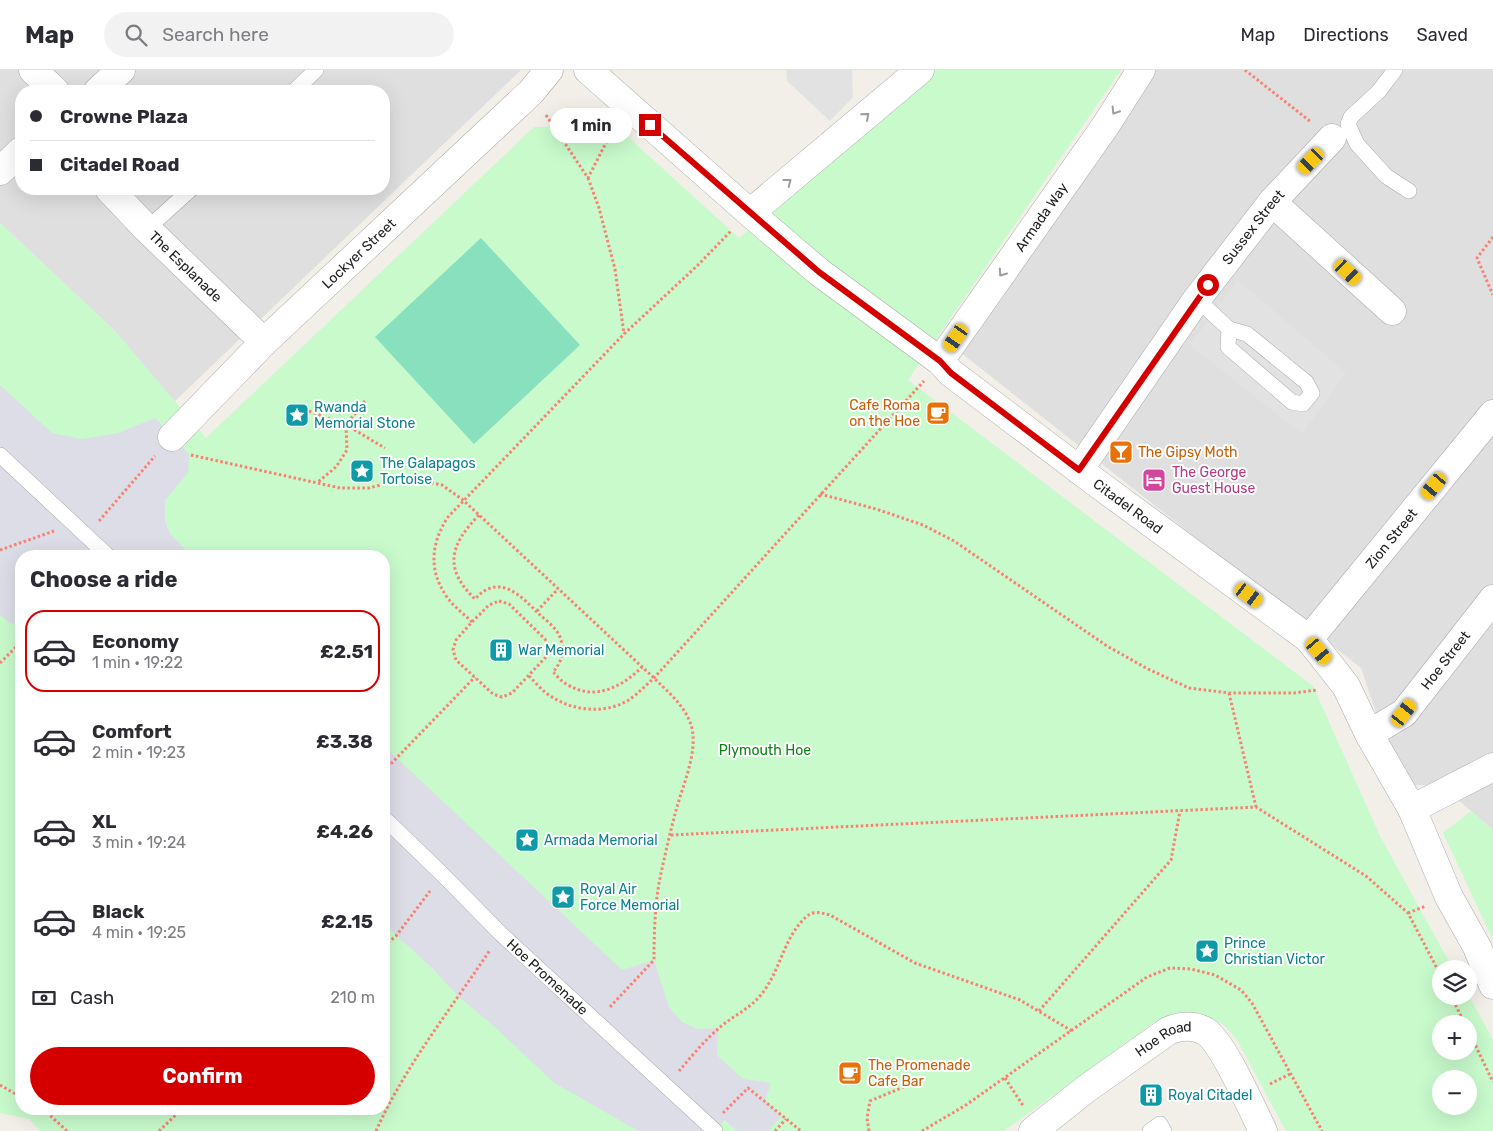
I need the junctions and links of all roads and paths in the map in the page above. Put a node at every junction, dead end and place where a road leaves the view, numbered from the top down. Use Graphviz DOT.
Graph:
graph roads {
  1 [pos="33,70"];
  2 [pos="121,70"];
  3 [pos="316,70"];
  4 [pos="548,70"];
  5 [pos="588,70"];
  6 [pos="920,70"];
  7 [pos="1141,70"];
  8 [pos="1245,70"];
  9 [pos="1395,70"];
  10 [pos="49,85"];
  11 [pos="105,85"];
  12 [pos="300,85"];
  13 [pos="531,92"];
  14 [pos="625,104"];
  15 [pos="1332,138"];
  16 [pos="15,157"];
  17 [pos="0,171"];
  18 [pos="588,178"];
  19 [pos="1409,191"];
  20 [pos="114,195"];
  21 [pos="184,195"];
  22 [pos="1272,202"];
  23 [pos="742,220"];
  24 [pos="147,229"];
  25 [pos="1493,236"];
  26 [pos="1493,295"];
  27 [pos="1197,299"];
  28 [pos="1392,311"];
  29 [pos="1229,329"];
  30 [pos="624,334"];
  31 [pos="264,342"];
  32 [pos="945,367"];
  33 [pos="364,401"];
  34 [pos="309,411"];
  35 [pos="1493,414"];
  36 [pos="346,425"];
  37 [pos="172,437"];
  38 [pos="385,448"];
  39 [pos="0,454"];
  40 [pos="1079,470"];
  41 [pos="317,483"];
  42 [pos="820,494"];
  43 [pos="463,500"];
  44 [pos="479,515"];
  45 [pos="73,524"];
  46 [pos="86,536"];
  47 [pos="0,550"];
  48 [pos="101,550"];
  49 [pos="558,589"];
  50 [pos="1493,598"];
  51 [pos="537,612"];
  52 [pos="472,622"];
  53 [pos="1309,639"];
  54 [pos="15,648"];
  55 [pos="0,663"];
  56 [pos="642,668"];
  57 [pos="529,676"];
  58 [pos="475,677"];
  59 [pos="654,678"];
  60 [pos="1346,686"];
  61 [pos="1229,693"];
  62 [pos="1369,734"];
  63 [pos="390,765"];
  64 [pos="1493,767"];
  65 [pos="1256,807"];
  66 [pos="1412,808"];
  67 [pos="1180,811"];
  68 [pos="390,824"];
  69 [pos="671,834"];
  70 [pos="443,874"];
  71 [pos="501,934"];
  72 [pos="390,941"];
  73 [pos="1433,960"];
  74 [pos="1493,985"];
  75 [pos="1039,1011"];
  76 [pos="597,1021"];
  77 [pos="1477,1049"];
  78 [pos="1005,1078"];
  79 [pos="918,1081"];
  80 [pos="1493,1082"];
  81 [pos="0,1085"];
  82 [pos="664,1086"];
  83 [pos="15,1094"];
  84 [pos="390,1104"];
  85 [pos="50,1115"];
  86 [pos="176,1115"];
  87 [pos="384,1115"];
  88 [pos="786,1119"];
  89 [pos="717,1124"];
  90 [pos="1035,1129"];
  91 [pos="67,1131"];
  92 [pos="159,1131"];
  93 [pos="376,1131"];
  94 [pos="775,1131"];
  95 [pos="801,1131"];
  96 [pos="869,1131"];
  97 [pos="922,1131"];
  98 [pos="1150,1131"];
  99 [pos="1164,1131"];
  100 [pos="1262,1131"];
  1 -- 10 [label="street"];
  2 -- 11 [label="street"];
  3 -- 12 [label="lane"];
  4 -- 13 [label="street, Lockyer Street"];
  5 -- 14 [label="street, Citadel Road"];
  23 -- 6 [label="street, one-way"];
  7 -- 32 [label="street, Armada Way, one-way"];
  8 -- 15 [label="path"];
  9 -- 19 [label="lane"];
  13 -- 18 [label="path"];
  13 -- 31 [label="street, Lockyer Street"];
  14 -- 18 [label="path"];
  14 -- 23 [label="street, Citadel Road"];
  15 -- 22 [label="street, Sussex Street"];
  16 -- 17 [label="street"];
  18 -- 30 [label="path"];
  20 -- 24 [label="street, The Esplanade"];
  21 -- 24 [label="lane"];
  22 -- 27 [label="street, Sussex Street"];
  22 -- 28 [label="street"];
  23 -- 30 [label="path"];
  23 -- 32 [label="street, Citadel Road"];
  24 -- 31 [label="street, The Esplanade"];
  25 -- 26 [label="path"];
  27 -- 29 [label="lane"];
  27 -- 40 [label="street, Sussex Street"];
  29 -- 29 [label="lane"];
  30 -- 43 [label="path"];
  31 -- 37 [label="street, Lockyer Street"];
  32 -- 40 [label="street, Citadel Road"];
  32 -- 42 [label="path"];
  33 -- 36 [label="path"];
  34 -- 36 [label="path"];
  35 -- 53 [label="street, Zion Street"];
  36 -- 38 [label="path"];
  36 -- 41 [label="path"];
  37 -- 41 [label="path"];
  37 -- 46 [label="path"];
  39 -- 45 [label="lane"];
  40 -- 53 [label="street, Citadel Road"];
  41 -- 43 [label="path"];
  42 -- 59 [label="path"];
  42 -- 61 [label="path"];
  43 -- 44 [label="path"];
  43 -- 52 [label="path"];
  44 -- 49 [label="path"];
  44 -- 51 [label="path"];
  45 -- 46 [label="lane"];
  45 -- 47 [label="path"];
  46 -- 48 [label="lane"];
  49 -- 51 [label="path"];
  49 -- 56 [label="path"];
  50 -- 62 [label="street, Hoe Street"];
  51 -- 56 [label="path"];
  52 -- 57 [label="path"];
  52 -- 58 [label="path"];
  53 -- 60 [label="street, Citadel Road"];
  54 -- 55 [label="path"];
  56 -- 59 [label="path"];
  57 -- 58 [label="path"];
  57 -- 59 [label="path"];
  58 -- 63 [label="path"];
  59 -- 69 [label="path"];
  60 -- 61 [label="path"];
  60 -- 62 [label="street, Citadel Road"];
  61 -- 65 [label="path"];
  62 -- 66 [label="street, Citadel Road"];
  64 -- 66 [label="street"];
  65 -- 67 [label="path"];
  65 -- 73 [label="path"];
  66 -- 74 [label="street"];
  67 -- 69 [label="path"];
  67 -- 75 [label="path"];
  68 -- 70 [label="lane, Hoe Promenade"];
  69 -- 76 [label="path"];
  70 -- 71 [label="lane, Hoe Promenade"];
  70 -- 72 [label="path"];
  71 -- 76 [label="lane, Hoe Promenade"];
  71 -- 84 [label="path"];
  75 -- 78 [label="path"];
  75 -- 82 [label="path"];
  76 -- 82 [label="lane, Hoe Promenade"];
  77 -- 80 [label="path"];
  78 -- 90 [label="path"];
  78 -- 97 [label="path"];
  79 -- 96 [label="path"];
  81 -- 83 [label="path"];
  82 -- 89 [label="lane, Hoe Promenade"];
  85 -- 91 [label="path"];
  86 -- 92 [label="path"];
  87 -- 93 [label="path"];
  88 -- 89 [label="path"];
  88 -- 94 [label="path"];
  88 -- 95 [label="path"];
  90 -- 100 [label="street, Hoe Road"];
  98 -- 99 [label="lane"];
}
